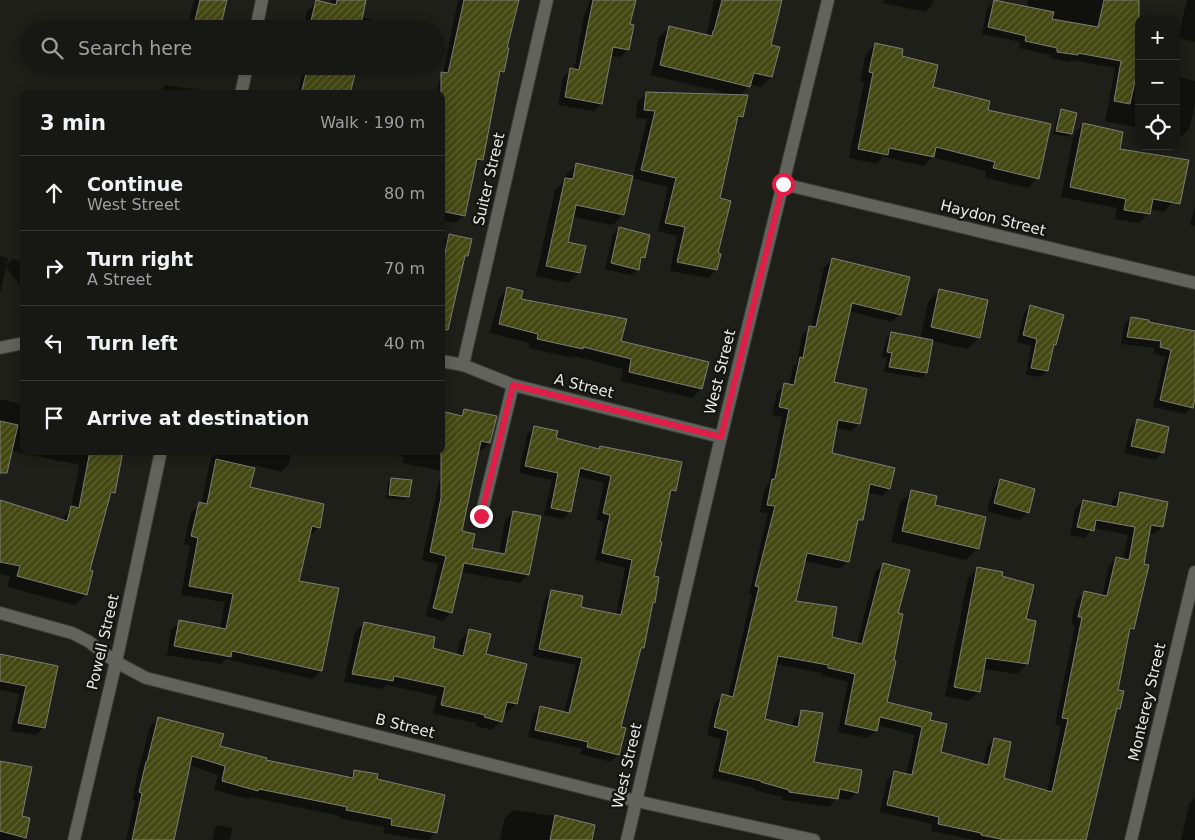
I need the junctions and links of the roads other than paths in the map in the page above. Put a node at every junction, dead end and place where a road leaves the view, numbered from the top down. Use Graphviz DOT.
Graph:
graph roads {
  1 [pos="262,0"];
  2 [pos="546,0"];
  3 [pos="828,0"];
  4 [pos="258,20"];
  5 [pos="245,75"];
  6 [pos="242,90"];
  7 [pos="783,184"];
  8 [pos="1195,283"];
  9 [pos="20,344"];
  10 [pos="0,348"];
  11 [pos="445,362"];
  12 [pos="463,365"];
  13 [pos="513,385"];
  14 [pos="721,437"];
  15 [pos="160,455"];
  16 [pos="481,516"];
  17 [pos="1195,572"];
  18 [pos="0,613"];
  19 [pos="116,662"];
  20 [pos="636,801"];
  21 [pos="74,840"];
  22 [pos="627,840"];
  23 [pos="814,840"];
  24 [pos="1131,840"];
  1 -- 4 [label="street"];
  2 -- 12 [label="street, Suiter Street"];
  3 -- 7 [label="street, West Street"];
  5 -- 6 [label="street"];
  7 -- 8 [label="street, Haydon Street"];
  7 -- 14 [label="street, West Street"];
  9 -- 10 [label="street"];
  11 -- 12 [label="street, A Street"];
  12 -- 13 [label="street, A Street"];
  13 -- 14 [label="street, A Street"];
  13 -- 16 [label="street"];
  14 -- 20 [label="street, West Street"];
  15 -- 19 [label="street, Powell Street"];
  17 -- 24 [label="street, Monterey Street"];
  18 -- 19 [label="street, B Street"];
  19 -- 20 [label="street, B Street"];
  19 -- 21 [label="street, Powell Street"];
  20 -- 22 [label="street, West Street"];
  20 -- 23 [label="street, B Street"];
}
